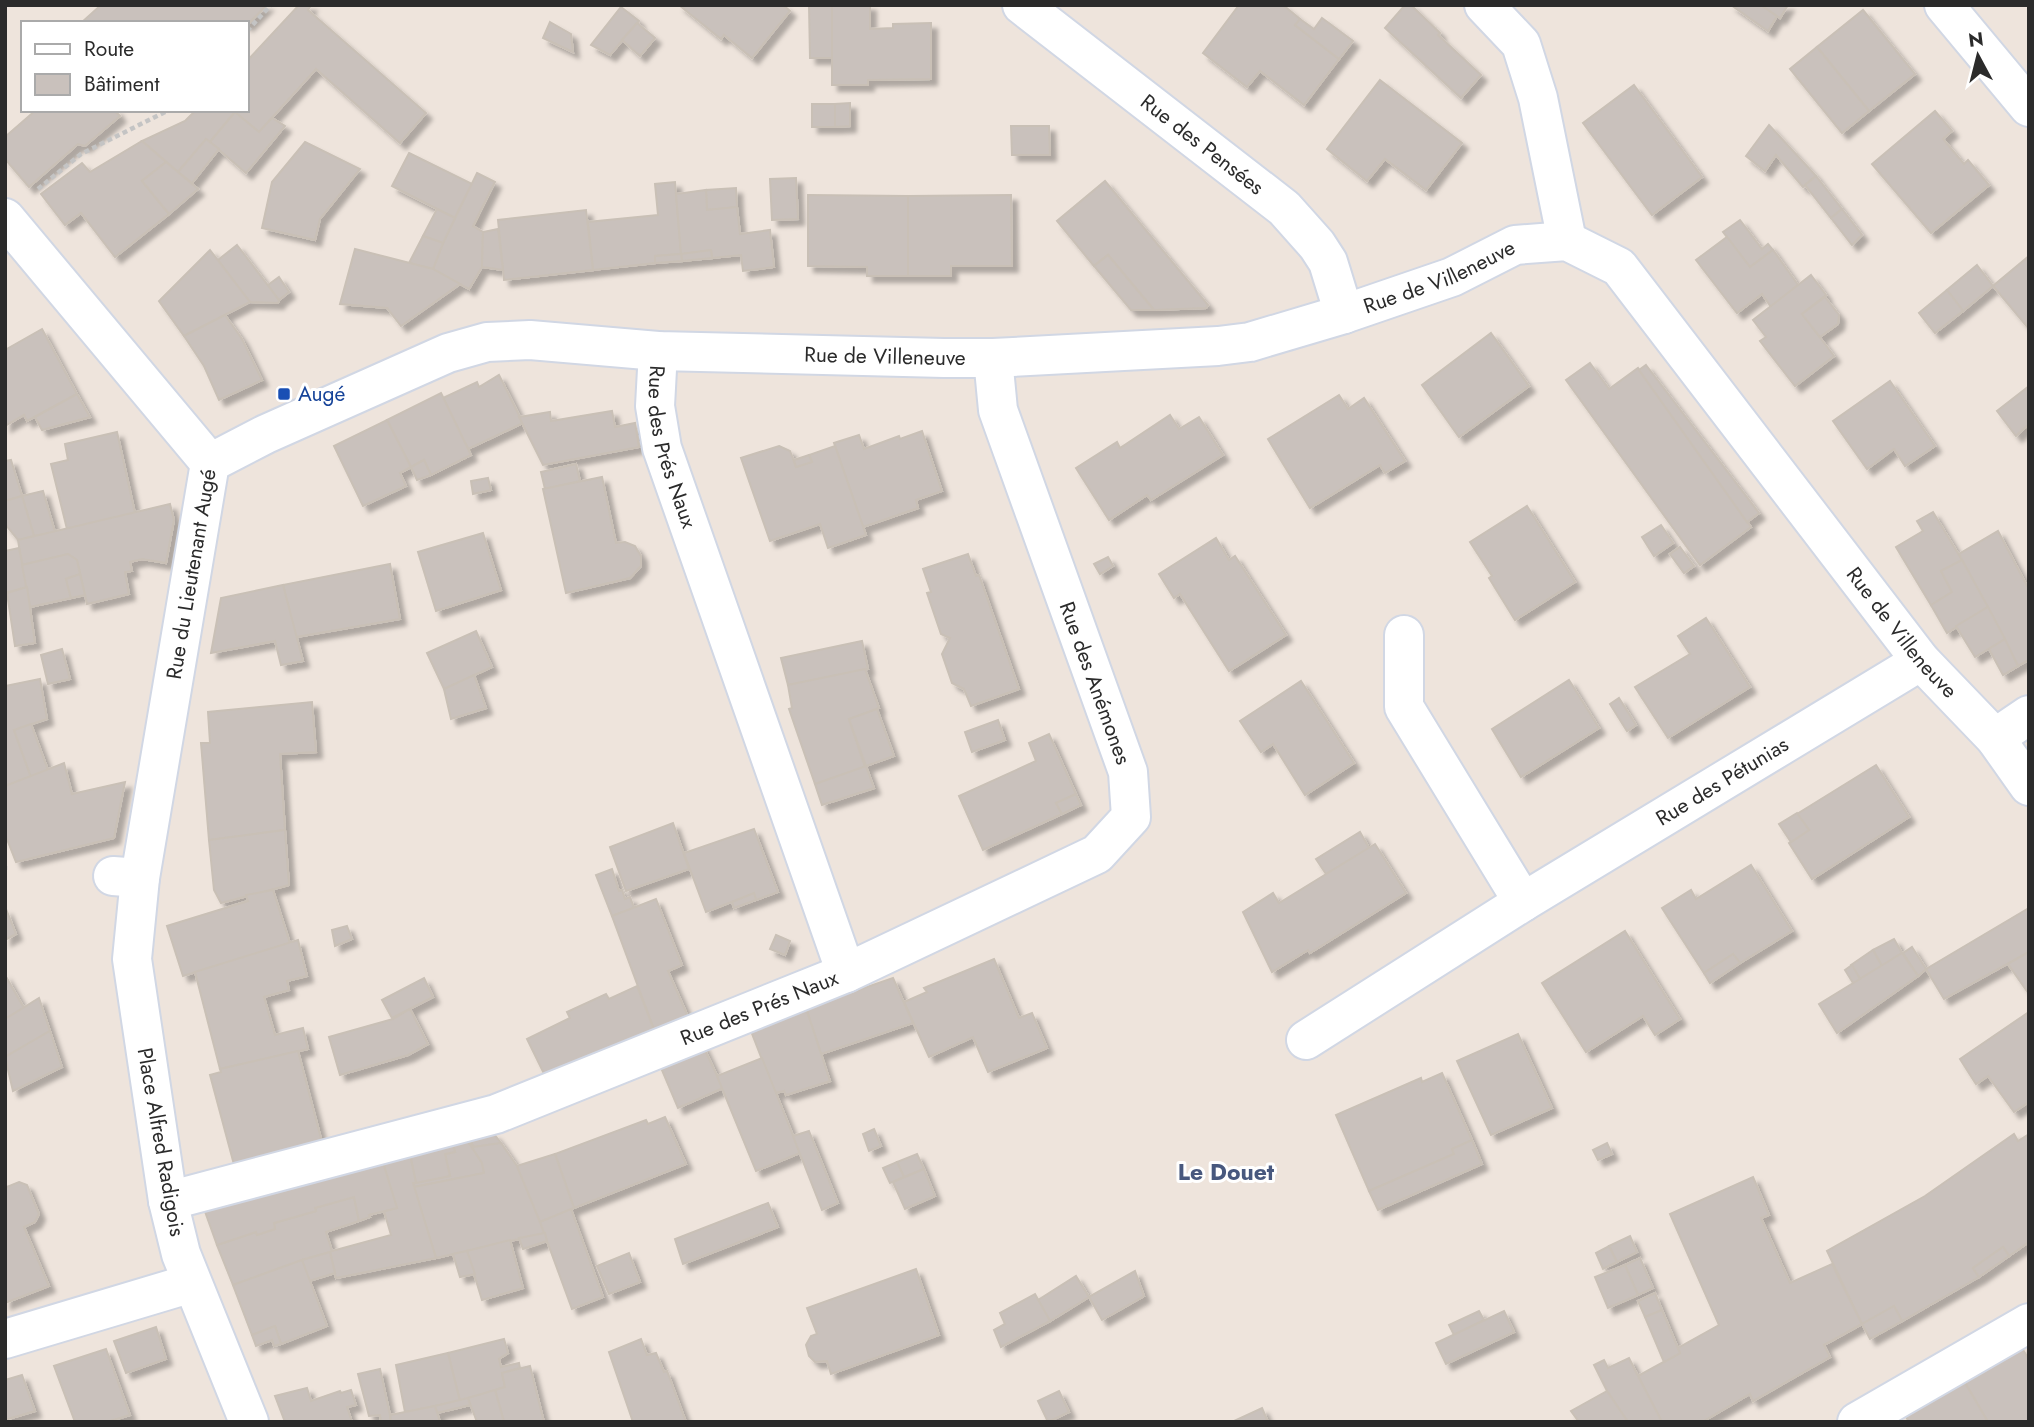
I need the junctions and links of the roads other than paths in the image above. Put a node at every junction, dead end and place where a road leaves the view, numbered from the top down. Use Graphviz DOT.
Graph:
graph roads {
  1 [pos="1022,5"];
  2 [pos="1484,5"];
  3 [pos="1962,12"];
  4 [pos="2029,107"];
  5 [pos="5,218"];
  6 [pos="1567,241"];
  7 [pos="1344,314"];
  8 [pos="658,351"];
  9 [pos="993,358"];
  10 [pos="209,463"];
  11 [pos="1404,635"];
  12 [pos="1921,661"];
  13 [pos="2029,715"];
  14 [pos="1995,738"];
  15 [pos="2029,786"];
  16 [pos="126,877"];
  17 [pos="1523,902"];
  18 [pos="846,973"];
  19 [pos="1306,1040"];
  20 [pos="168,1201"];
  21 [pos="192,1283"];
  22 [pos="2029,1323"];
  23 [pos="5,1339"];
  24 [pos="249,1422"];
  25 [pos="1857,1422"];
  1 -- 7 [label="street, Rue des Pensées"];
  2 -- 6 [label="street"];
  3 -- 4 [label="street"];
  5 -- 10 [label="street, Rue du Lieutenant Augé"];
  6 -- 7 [label="street, Rue de Villeneuve"];
  6 -- 12 [label="street, Rue de Villeneuve"];
  7 -- 9 [label="street, Rue de Villeneuve"];
  8 -- 9 [label="street, Rue de Villeneuve"];
  8 -- 10 [label="street, Rue de Villeneuve"];
  8 -- 18 [label="street, Rue des Prés Naux"];
  9 -- 18 [label="street, Rue des Anémones"];
  10 -- 16 [label="street, Rue du Lieutenant Augé"];
  11 -- 17 [label="street"];
  12 -- 14 [label="street, Rue de Villeneuve"];
  12 -- 17 [label="street, Rue des Pétunias"];
  13 -- 14 [label="street"];
  14 -- 15 [label="street, Rue de Villeneuve"];
  16 -- 20 [label="street, Place Alfred Radigois"];
  17 -- 19 [label="street, Rue des Pétunias"];
  18 -- 20 [label="street, Rue des Prés Naux"];
  20 -- 21 [label="street, Place Alfred Radigois"];
  21 -- 23 [label="street"];
  21 -- 24 [label="street, Place Alfred Radigois"];
  22 -- 25 [label="street"];
}
